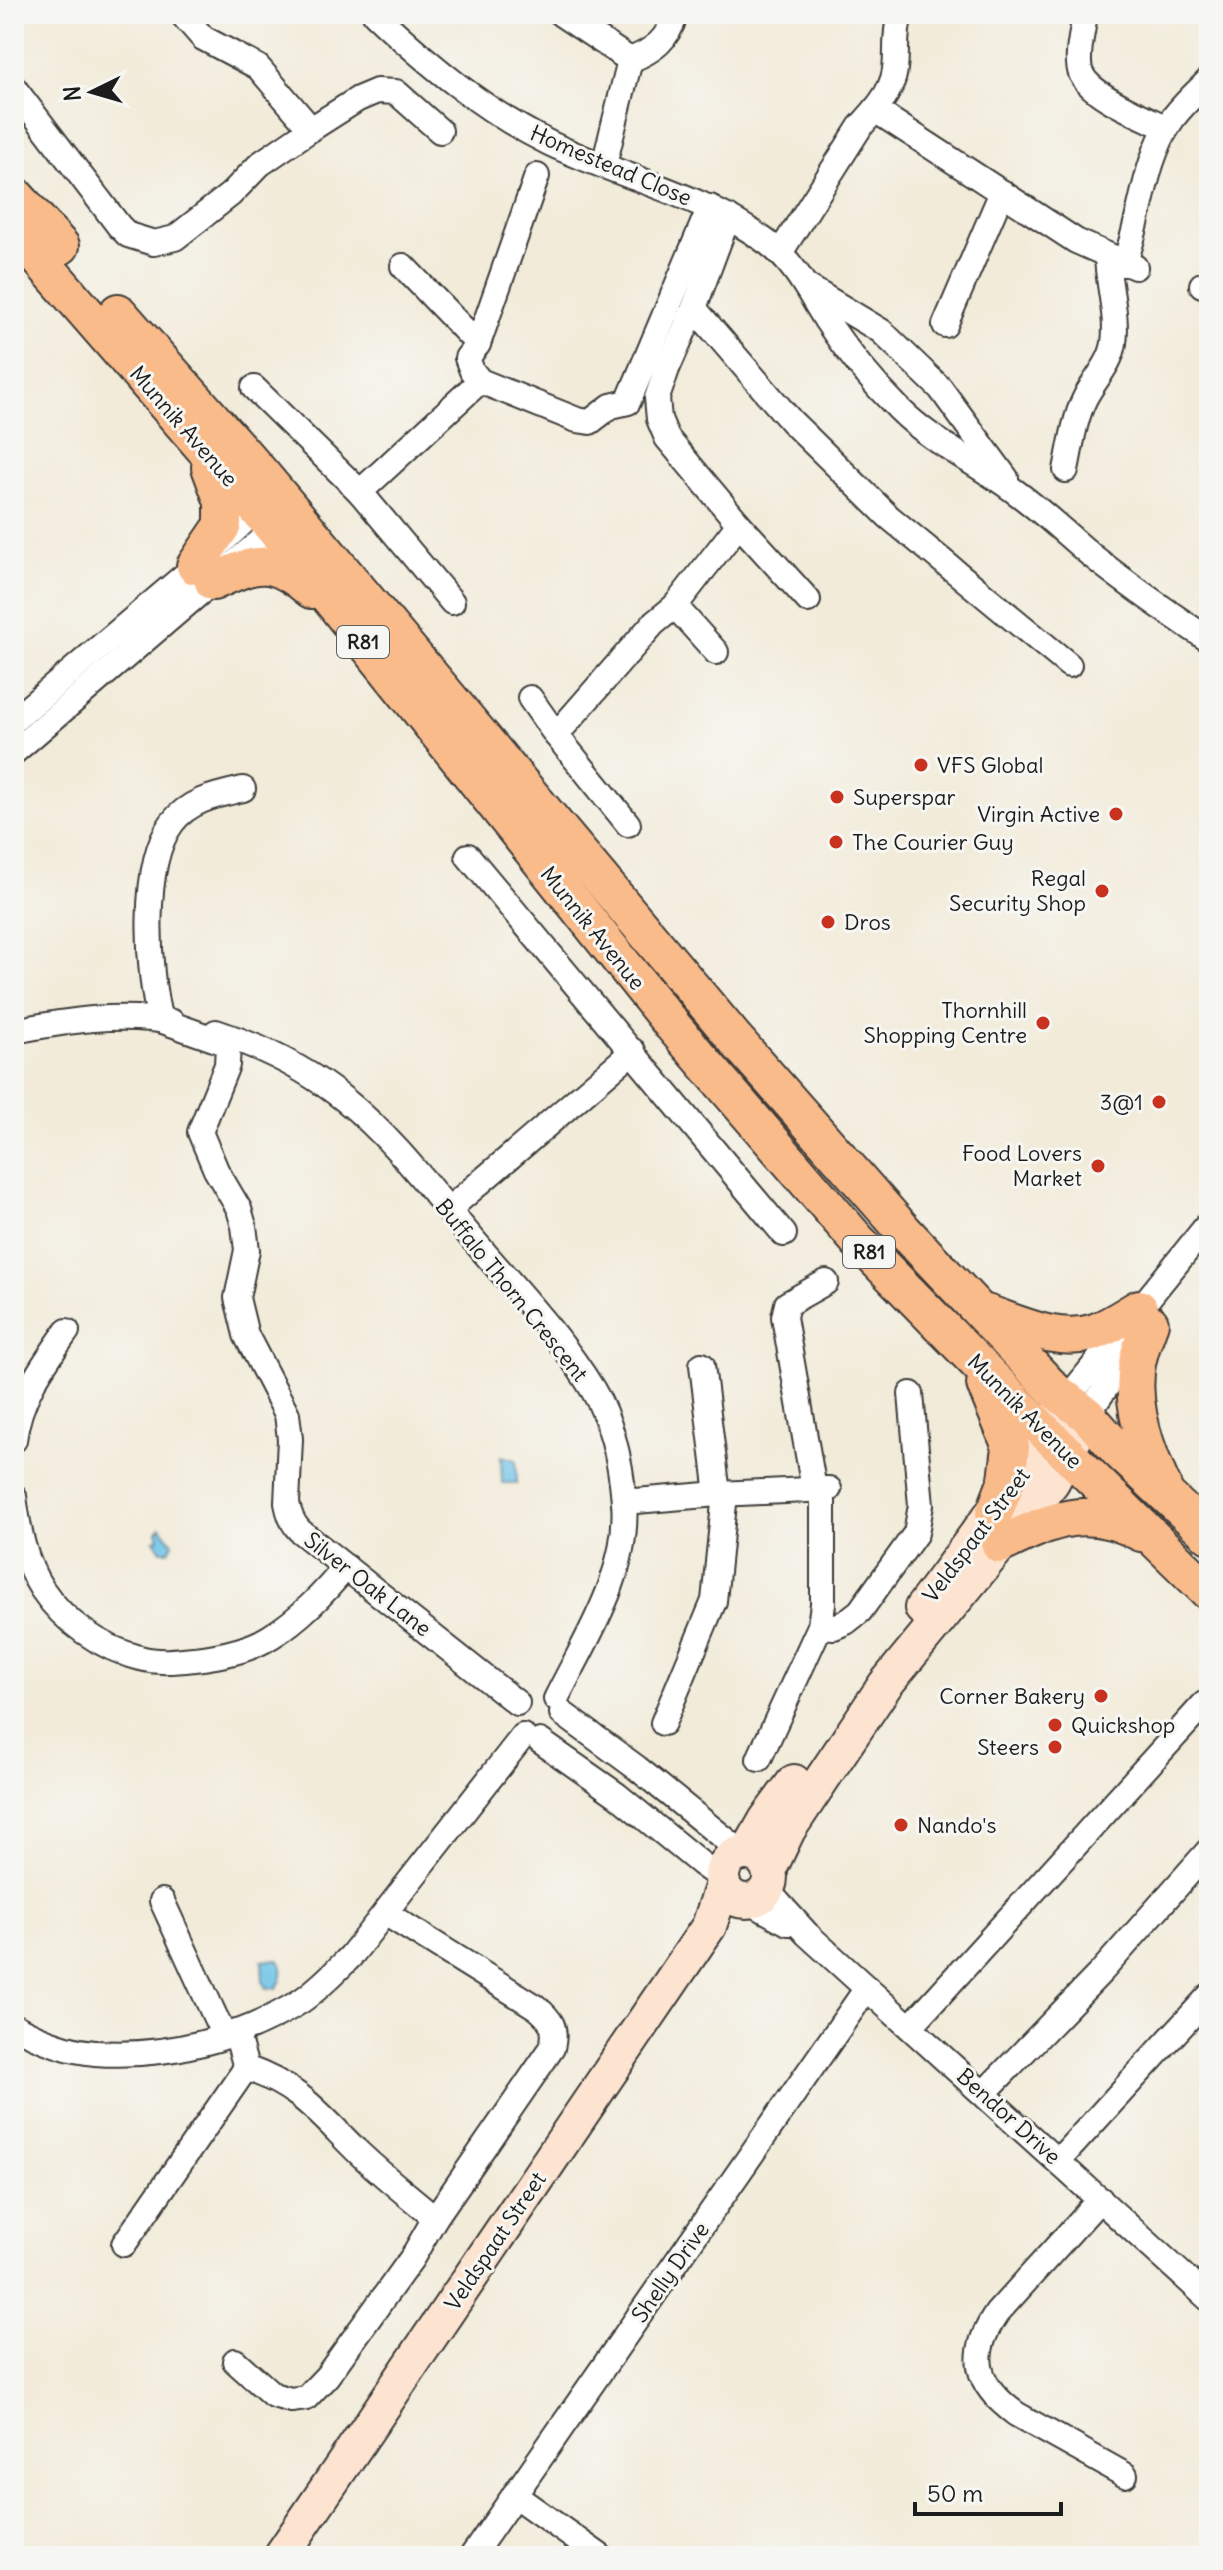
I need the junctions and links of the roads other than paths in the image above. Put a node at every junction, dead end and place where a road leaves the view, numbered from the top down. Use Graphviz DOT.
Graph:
graph roads {
  1 [pos="182,14"];
  2 [pos="375,14"];
  3 [pos="676,14"];
  4 [pos="900,14"];
  5 [pos="1085,14"];
  6 [pos="563,15"];
  7 [pos="630,60"];
  8 [pos="1209,80"];
  9 [pos="14,88"];
  10 [pos="875,110"];
  11 [pos="1167,128"];
  12 [pos="311,129"];
  13 [pos="440,131"];
  14 [pos="604,165"];
  15 [pos="537,176"];
  16 [pos="1002,192"];
  17 [pos="14,194"];
  18 [pos="719,212"];
  19 [pos="14,230"];
  20 [pos="780,253"];
  21 [pos="1122,263"];
  22 [pos="403,266"];
  23 [pos="808,287"];
  24 [pos="694,308"];
  25 [pos="945,325"];
  26 [pos="478,344"];
  27 [pos="480,381"];
  28 [pos="254,388"];
  29 [pos="204,450"];
  30 [pos="1066,470"];
  31 [pos="360,492"];
  32 [pos="1017,493"];
  33 [pos="275,511"];
  34 [pos="739,524"];
  35 [pos="204,574"];
  36 [pos="808,600"];
  37 [pos="452,602"];
  38 [pos="675,606"];
  39 [pos="356,632"];
  40 [pos="1209,640"];
  41 [pos="716,652"];
  42 [pos="1069,665"];
  43 [pos="530,698"];
  44 [pos="14,720"];
  45 [pos="556,735"];
  46 [pos="14,752"];
  47 [pos="243,789"];
  48 [pos="628,824"];
  49 [pos="468,856"];
  50 [pos="160,1020"];
  51 [pos="14,1031"];
  52 [pos="633,1051"];
  53 [pos="448,1210"];
  54 [pos="1209,1223"];
  55 [pos="784,1234"];
  56 [pos="1209,1246"];
  57 [pos="247,1250"];
  58 [pos="826,1282"];
  59 [pos="980,1311"];
  60 [pos="1145,1316"];
  61 [pos="67,1331"];
  62 [pos="977,1364"];
  63 [pos="702,1365"];
  64 [pos="911,1394"];
  65 [pos="1077,1407"];
  66 [pos="14,1440"];
  67 [pos="1057,1444"];
  68 [pos="822,1489"];
  69 [pos="722,1494"];
  70 [pos="14,1496"];
  71 [pos="1168,1496"];
  72 [pos="624,1502"];
  73 [pos="997,1530"];
  74 [pos="1209,1535"];
  75 [pos="1153,1539"];
  76 [pos="346,1567"];
  77 [pos="1209,1592"];
  78 [pos="820,1626"];
  79 [pos="517,1703"];
  80 [pos="1204,1704"];
  81 [pos="559,1706"];
  82 [pos="663,1723"];
  83 [pos="532,1738"];
  84 [pos="759,1759"];
  85 [pos="1209,1850"];
  86 [pos="745,1878"];
  87 [pos="162,1901"];
  88 [pos="385,1913"];
  89 [pos="867,1988"];
  90 [pos="1209,1996"];
  91 [pos="14,2026"];
  92 [pos="911,2026"];
  93 [pos="230,2034"];
  94 [pos="246,2068"];
  95 [pos="984,2093"];
  96 [pos="1058,2161"];
  97 [pos="1100,2199"];
  98 [pos="435,2218"];
  99 [pos="124,2244"];
  100 [pos="1209,2299"];
  101 [pos="235,2361"];
  102 [pos="1125,2475"];
  103 [pos="514,2495"];
  104 [pos="281,2556"];
  105 [pos="472,2556"];
  106 [pos="600,2556"];
  1 -- 12 [label="street"];
  2 -- 14 [label="street, Homestead Close"];
  3 -- 7 [label="street"];
  4 -- 10 [label="street"];
  5 -- 11 [label="street"];
  6 -- 7 [label="street"];
  7 -- 14 [label="street"];
  8 -- 11 [label="street"];
  9 -- 12 [label="street"];
  10 -- 16 [label="street"];
  10 -- 20 [label="street"];
  11 -- 21 [label="street"];
  12 -- 13 [label="street"];
  14 -- 18 [label="street, Homestead Close"];
  15 -- 26 [label="street"];
  16 -- 21 [label="street"];
  16 -- 25 [label="street"];
  17 -- 33 [label="main road, Munnik Avenue / R81"];
  18 -- 20 [label="street, Homestead Close"];
  18 -- 24 [label="street"];
  18 -- 27 [label="street"];
  19 -- 29 [label="main road, Munnik Avenue / R81"];
  20 -- 23 [label="street, Homestead Close"];
  21 -- 30 [label="street"];
  22 -- 26 [label="street"];
  23 -- 32 [label="street, Homestead Close"];
  23 -- 32 [label="street, Homestead Close"];
  24 -- 34 [label="street"];
  24 -- 42 [label="street"];
  26 -- 27 [label="street"];
  27 -- 31 [label="street"];
  28 -- 31 [label="street"];
  29 -- 33 [label="main road, Munnik Avenue / R81"];
  29 -- 35 [label="main road"];
  31 -- 37 [label="street"];
  32 -- 40 [label="street, Homestead Close"];
  33 -- 35 [label="street"];
  33 -- 39 [label="main road, Munnik Avenue / R81"];
  33 -- 59 [label="main road, Munnik Avenue / R81"];
  34 -- 36 [label="street"];
  34 -- 38 [label="street"];
  35 -- 39 [label="main road"];
  35 -- 44 [label="street"];
  35 -- 46 [label="street"];
  38 -- 41 [label="street"];
  38 -- 45 [label="street"];
  39 -- 62 [label="main road, Munnik Avenue / R81"];
  43 -- 45 [label="street"];
  45 -- 48 [label="street"];
  47 -- 50 [label="street"];
  49 -- 52 [label="street"];
  50 -- 51 [label="street, Buffalo Thorn Crescent"];
  50 -- 53 [label="street, Buffalo Thorn Crescent"];
  50 -- 57 [label="street, Buffalo Thorn Crescent"];
  52 -- 53 [label="street"];
  52 -- 55 [label="street"];
  53 -- 72 [label="street, Buffalo Thorn Crescent"];
  54 -- 60 [label="street, Veldspaat Street"];
  56 -- 60 [label="street, Veldspaat Street"];
  57 -- 76 [label="street, Silver Oak Lane"];
  58 -- 68 [label="street"];
  59 -- 60 [label="main road"];
  59 -- 65 [label="main road, Munnik Avenue / R81"];
  60 -- 65 [label="street, Veldspaat Street"];
  60 -- 71 [label="main road"];
  61 -- 66 [label="street"];
  62 -- 67 [label="main road, Munnik Avenue / R81"];
  62 -- 73 [label="main road"];
  63 -- 69 [label="street"];
  64 -- 78 [label="street"];
  65 -- 67 [label="street, Veldspaat Street"];
  65 -- 71 [label="main road, Munnik Avenue / R81"];
  67 -- 73 [label="street, Veldspaat Street"];
  67 -- 75 [label="main road, Munnik Avenue / R81"];
  68 -- 69 [label="street"];
  68 -- 78 [label="street"];
  69 -- 72 [label="street"];
  69 -- 82 [label="street"];
  70 -- 76 [label="street"];
  71 -- 74 [label="main road, Munnik Avenue / R81"];
  72 -- 81 [label="street, Buffalo Thorn Crescent"];
  73 -- 75 [label="main road"];
  73 -- 86 [label="street, Veldspaat Street"];
  75 -- 77 [label="main road, Munnik Avenue / R81"];
  76 -- 79 [label="street, Silver Oak Lane"];
  78 -- 84 [label="street"];
  79 -- 81 [label="street"];
  79 -- 83 [label="street"];
  80 -- 92 [label="street"];
  81 -- 83 [label="street"];
  81 -- 86 [label="street"];
  83 -- 86 [label="street"];
  83 -- 88 [label="street"];
  85 -- 95 [label="street"];
  86 -- 89 [label="street, Bendor Drive"];
  86 -- 104 [label="street, Veldspaat Street"];
  87 -- 93 [label="street"];
  88 -- 93 [label="street"];
  88 -- 98 [label="street"];
  89 -- 92 [label="street, Bendor Drive"];
  89 -- 103 [label="street, Shelly Drive"];
  90 -- 96 [label="street"];
  91 -- 93 [label="street"];
  92 -- 95 [label="street, Bendor Drive"];
  93 -- 94 [label="street"];
  94 -- 98 [label="street"];
  94 -- 99 [label="street"];
  95 -- 96 [label="street, Bendor Drive"];
  96 -- 97 [label="street, Bendor Drive"];
  97 -- 100 [label="street, Bendor Drive"];
  97 -- 102 [label="street"];
  98 -- 101 [label="street"];
  103 -- 105 [label="street, Shelly Drive"];
  103 -- 106 [label="street"];
}
